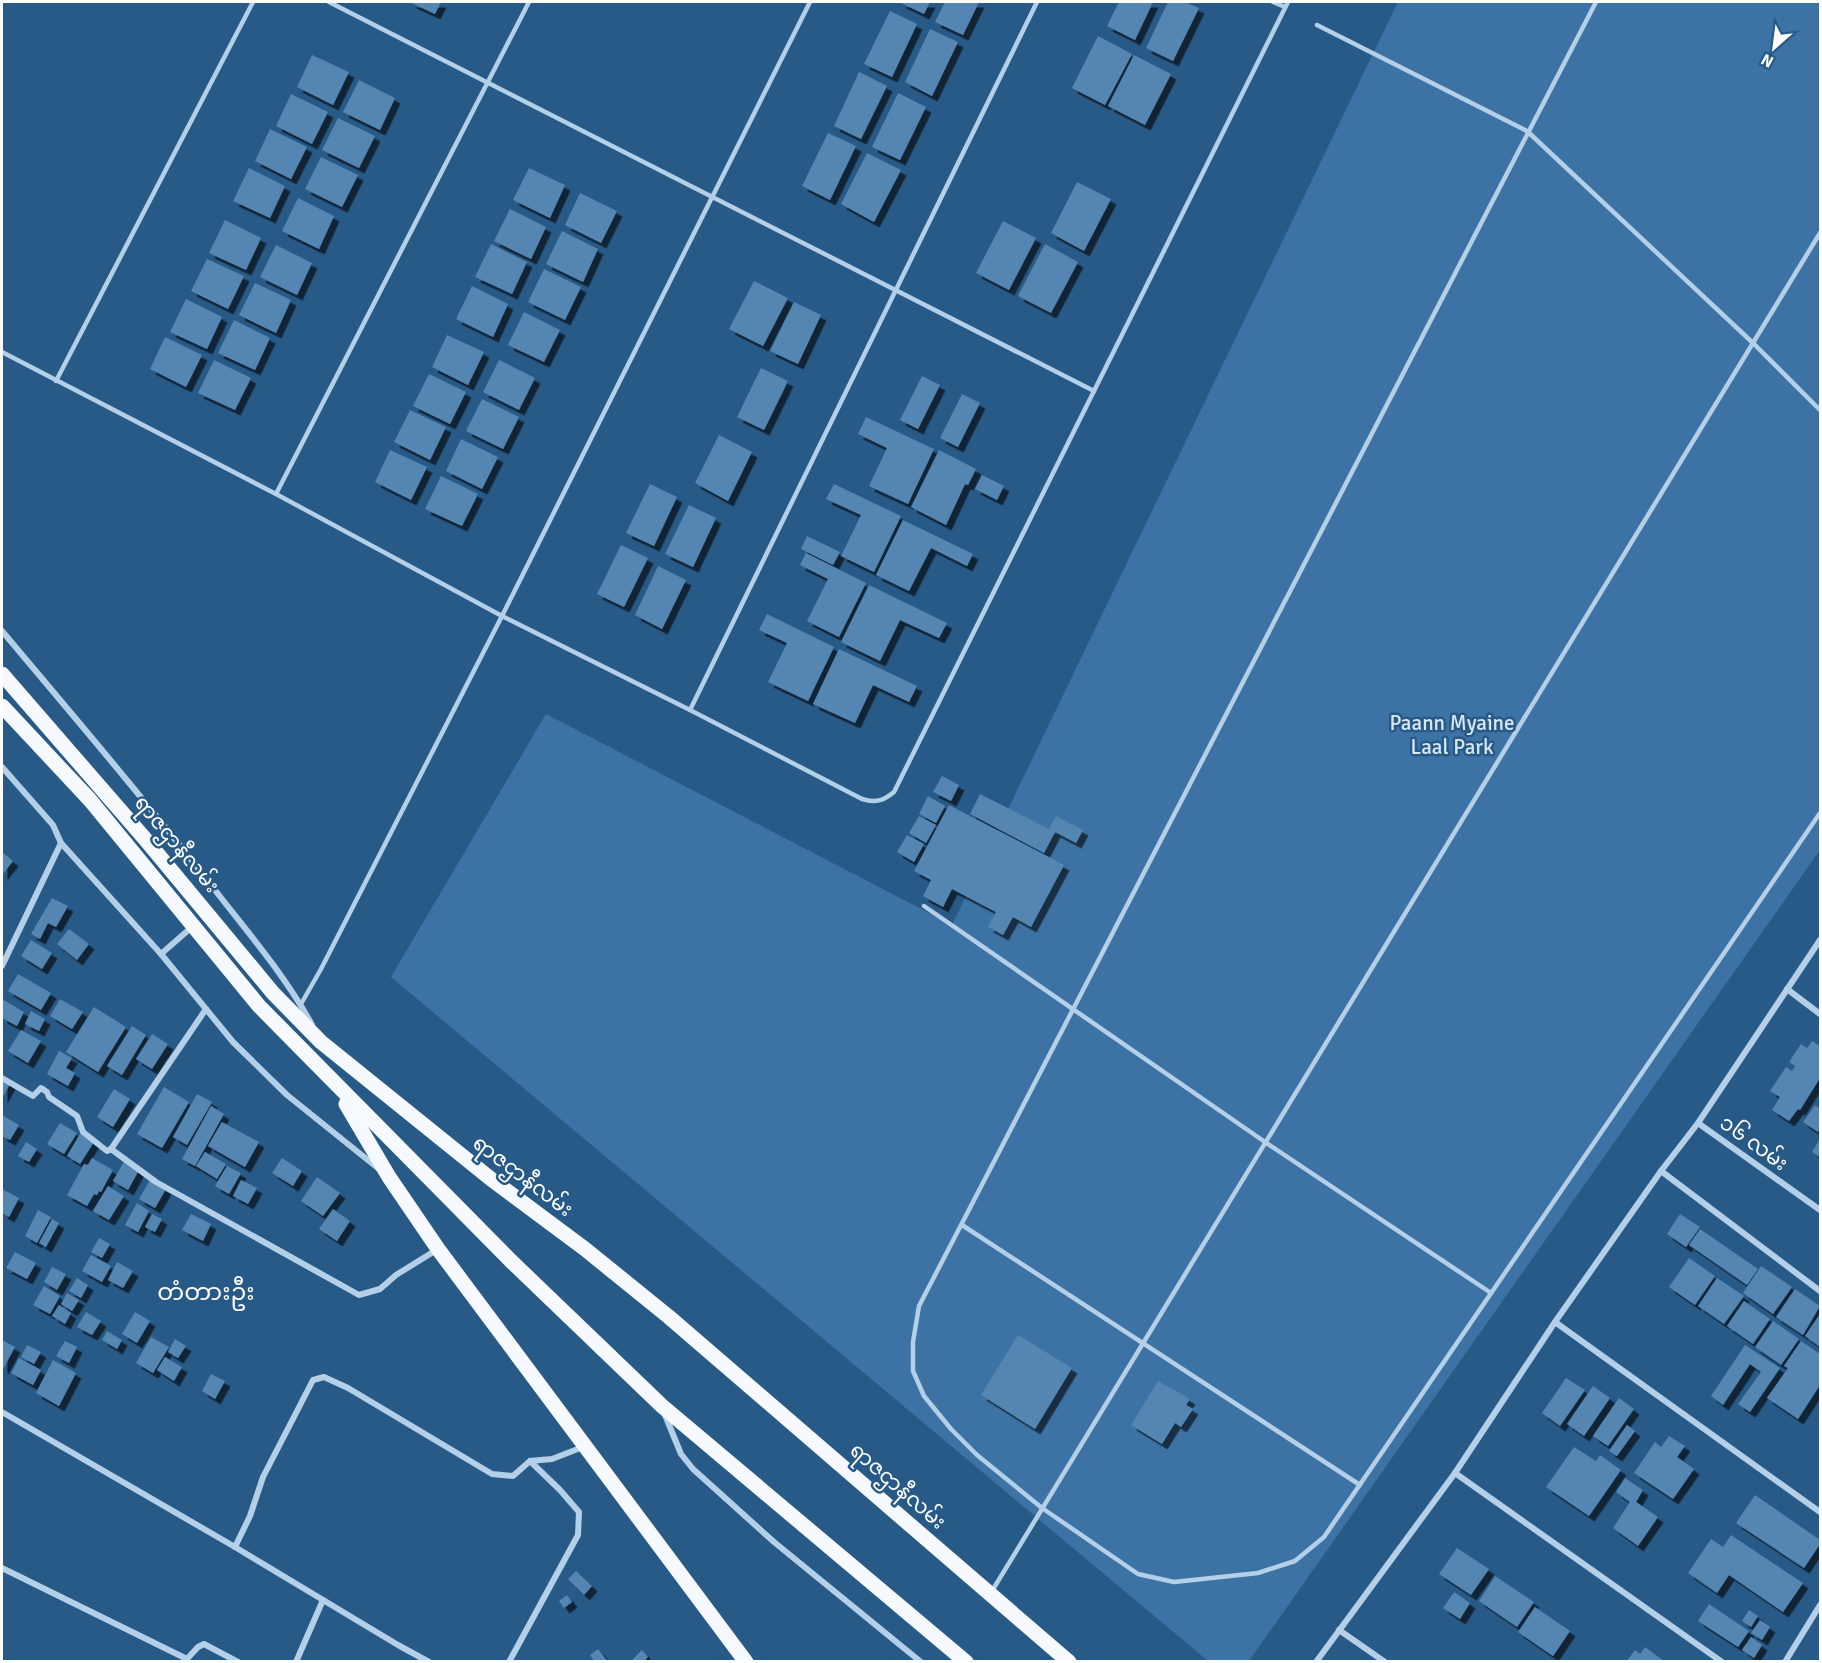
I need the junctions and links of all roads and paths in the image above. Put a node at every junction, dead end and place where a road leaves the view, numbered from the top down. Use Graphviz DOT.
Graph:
graph roads {
  1 [pos="253,2"];
  2 [pos="329,2"];
  3 [pos="529,2"];
  4 [pos="810,2"];
  5 [pos="1037,2"];
  6 [pos="1273,2"];
  7 [pos="1288,2"];
  8 [pos="1596,2"];
  9 [pos="1285,7"];
  10 [pos="1317,25"];
  11 [pos="488,81"];
  12 [pos="1527,131"];
  13 [pos="712,196"];
  14 [pos="1821,233"];
  15 [pos="895,290"];
  16 [pos="1753,343"];
  17 [pos="2,352"];
  18 [pos="57,381"];
  19 [pos="1094,391"];
  20 [pos="1821,410"];
  21 [pos="276,494"];
  22 [pos="502,616"];
  23 [pos="2,631"];
  24 [pos="2,674"];
  25 [pos="2,706"];
  26 [pos="690,710"];
  27 [pos="2,767"];
  28 [pos="1821,813"];
  29 [pos="61,843"];
  30 [pos="924,906"];
  31 [pos="194,925"];
  32 [pos="1821,940"];
  33 [pos="160,954"];
  34 [pos="2,966"];
  35 [pos="1787,988"];
  36 [pos="301,1004"];
  37 [pos="206,1009"];
  38 [pos="1073,1010"];
  39 [pos="1821,1014"];
  40 [pos="321,1042"];
  41 [pos="2,1078"];
  42 [pos="334,1084"];
  43 [pos="1698,1123"];
  44 [pos="1265,1142"];
  45 [pos="111,1149"];
  46 [pos="1661,1171"];
  47 [pos="389,1177"];
  48 [pos="1821,1210"];
  49 [pos="962,1225"];
  50 [pos="438,1249"];
  51 [pos="1821,1291"];
  52 [pos="1491,1293"];
  53 [pos="1555,1322"];
  54 [pos="1142,1343"];
  55 [pos="662,1406"];
  56 [pos="2,1412"];
  57 [pos="587,1446"];
  58 [pos="530,1461"];
  59 [pos="1455,1473"];
  60 [pos="1360,1485"];
  61 [pos="1042,1508"];
  62 [pos="1821,1512"];
  63 [pos="235,1547"];
  64 [pos="2,1568"];
  65 [pos="991,1593"];
  66 [pos="323,1600"];
  67 [pos="1821,1605"];
  68 [pos="1339,1630"];
  69 [pos="238,1662"];
  70 [pos="296,1662"];
  71 [pos="429,1662"];
  72 [pos="509,1662"];
  73 [pos="746,1662"];
  74 [pos="921,1662"];
  75 [pos="966,1662"];
  76 [pos="1069,1662"];
  77 [pos="1316,1662"];
  78 [pos="1385,1662"];
  79 [pos="1722,1662"];
  80 [pos="1785,1662"];
  1 -- 18 [label="lane"];
  2 -- 11 [label="lane"];
  3 -- 11 [label="lane"];
  4 -- 13 [label="lane"];
  5 -- 15 [label="lane"];
  6 -- 9 [label="lane"];
  7 -- 9 [label="lane"];
  8 -- 12 [label="lane"];
  9 -- 19 [label="lane"];
  10 -- 12 [label="lane"];
  11 -- 13 [label="lane"];
  11 -- 21 [label="lane"];
  12 -- 16 [label="lane"];
  12 -- 38 [label="lane"];
  13 -- 15 [label="lane"];
  13 -- 22 [label="lane"];
  14 -- 16 [label="lane"];
  15 -- 19 [label="lane"];
  15 -- 26 [label="lane"];
  16 -- 20 [label="lane"];
  16 -- 44 [label="lane"];
  17 -- 18 [label="lane"];
  18 -- 21 [label="lane"];
  19 -- 26 [label="lane"];
  21 -- 22 [label="lane"];
  22 -- 26 [label="lane"];
  22 -- 36 [label="lane"];
  23 -- 36 [label="street"];
  24 -- 40 [label="main road, ရာဇဌာနီလမ်း"];
  25 -- 31 [label="main road, ရာဇဌာနီလမ်း"];
  27 -- 29 [label="street"];
  28 -- 52 [label="lane"];
  29 -- 33 [label="street"];
  29 -- 34 [label="street"];
  30 -- 38 [label="lane"];
  31 -- 33 [label="street"];
  31 -- 42 [label="main road, ရာဇဌာနီလမ်း"];
  32 -- 35 [label="street"];
  33 -- 37 [label="street"];
  35 -- 39 [label="street"];
  35 -- 43 [label="street"];
  36 -- 40 [label="street"];
  37 -- 45 [label="street"];
  37 -- 47 [label="street"];
  38 -- 44 [label="lane"];
  38 -- 49 [label="lane"];
  40 -- 42 [label="main road"];
  40 -- 65 [label="main road, ရာဇဌာနီလမ်း"];
  41 -- 45 [label="street"];
  42 -- 47 [label="main road"];
  42 -- 55 [label="main road, ရာဇဌာနီလမ်း"];
  43 -- 46 [label="street"];
  43 -- 48 [label="street, ၁၆ လမ်း"];
  44 -- 52 [label="lane"];
  44 -- 54 [label="lane"];
  45 -- 50 [label="street"];
  46 -- 51 [label="street"];
  46 -- 53 [label="street"];
  47 -- 50 [label="main road"];
  49 -- 54 [label="lane"];
  49 -- 61 [label="lane"];
  50 -- 57 [label="main road"];
  52 -- 60 [label="lane"];
  53 -- 59 [label="street"];
  53 -- 62 [label="street"];
  54 -- 60 [label="lane"];
  54 -- 61 [label="lane"];
  55 -- 74 [label="street"];
  55 -- 75 [label="main road, ရာဇဌာနီလမ်း"];
  56 -- 63 [label="street"];
  57 -- 58 [label="street"];
  57 -- 73 [label="main road"];
  58 -- 63 [label="street"];
  58 -- 72 [label="street"];
  59 -- 68 [label="street"];
  59 -- 79 [label="street"];
  60 -- 61 [label="lane"];
  61 -- 65 [label="lane"];
  63 -- 66 [label="street"];
  64 -- 69 [label="street"];
  65 -- 76 [label="main road, ရာဇဌာနီလမ်း"];
  66 -- 70 [label="street"];
  66 -- 71 [label="street"];
  67 -- 80 [label="street"];
  68 -- 77 [label="street"];
  68 -- 78 [label="street"];
}
